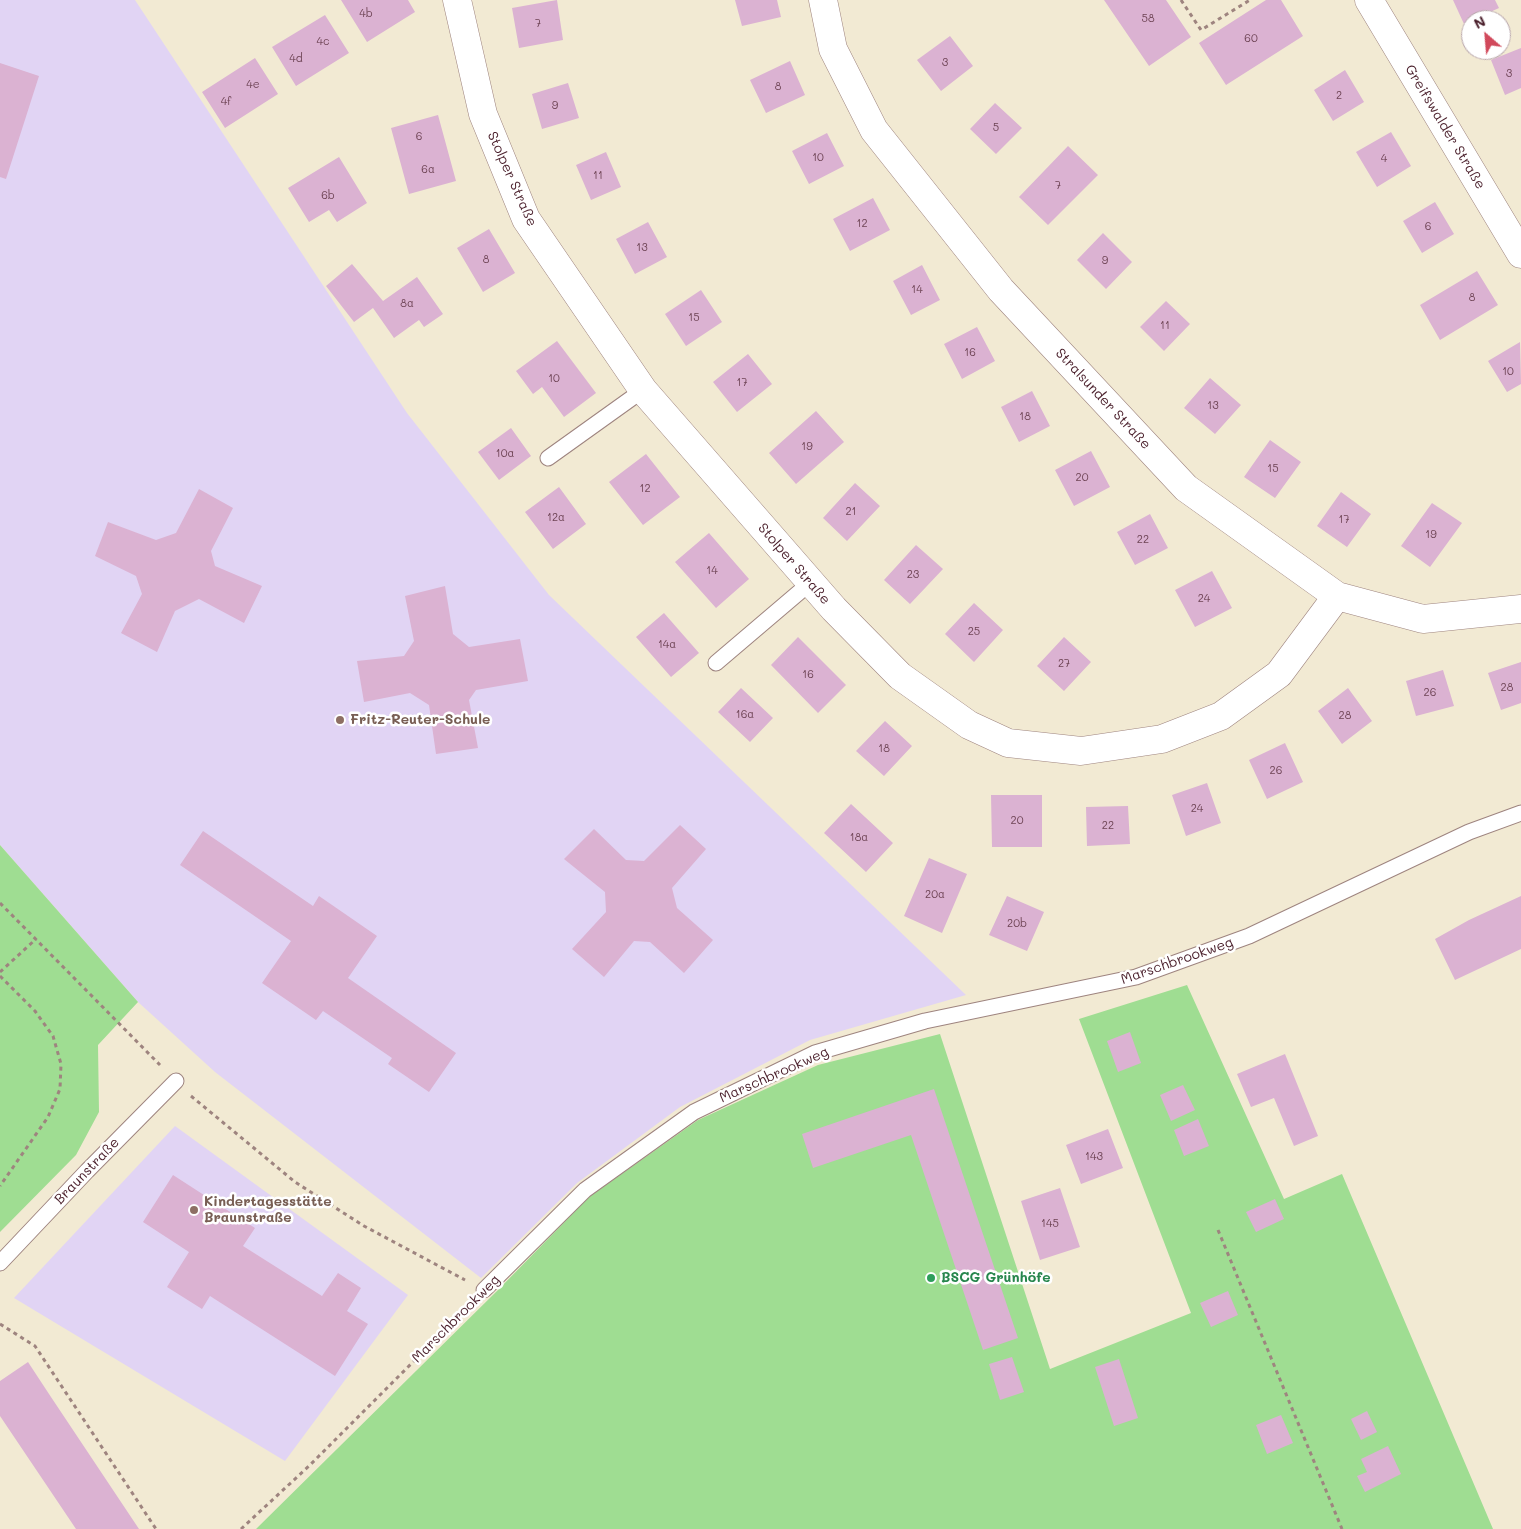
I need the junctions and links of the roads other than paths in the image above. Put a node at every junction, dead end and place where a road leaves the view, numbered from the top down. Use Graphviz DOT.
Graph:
graph roads {
  1 [pos="457,0"];
  2 [pos="823,0"];
  3 [pos="1369,0"];
  4 [pos="1521,254"];
  5 [pos="643,390"];
  6 [pos="548,458"];
  7 [pos="810,583"];
  8 [pos="1337,596"];
  9 [pos="1521,608"];
  10 [pos="716,663"];
  11 [pos="1521,813"];
  12 [pos="176,1082"];
  13 [pos="0,1263"];
  14 [pos="484,1290"];
  1 -- 5 [label="street, Stolper Straße"];
  2 -- 8 [label="street, Stralsunder Straße"];
  3 -- 4 [label="street, Greifswalder Straße"];
  5 -- 6 [label="lane"];
  5 -- 7 [label="street, Stolper Straße"];
  7 -- 8 [label="street, Stolper Straße"];
  7 -- 10 [label="lane"];
  8 -- 9 [label="street, Stralsunder Straße"];
  11 -- 14 [label="lane, Marschbrookweg"];
  12 -- 13 [label="lane, Braunstraße"];
}
